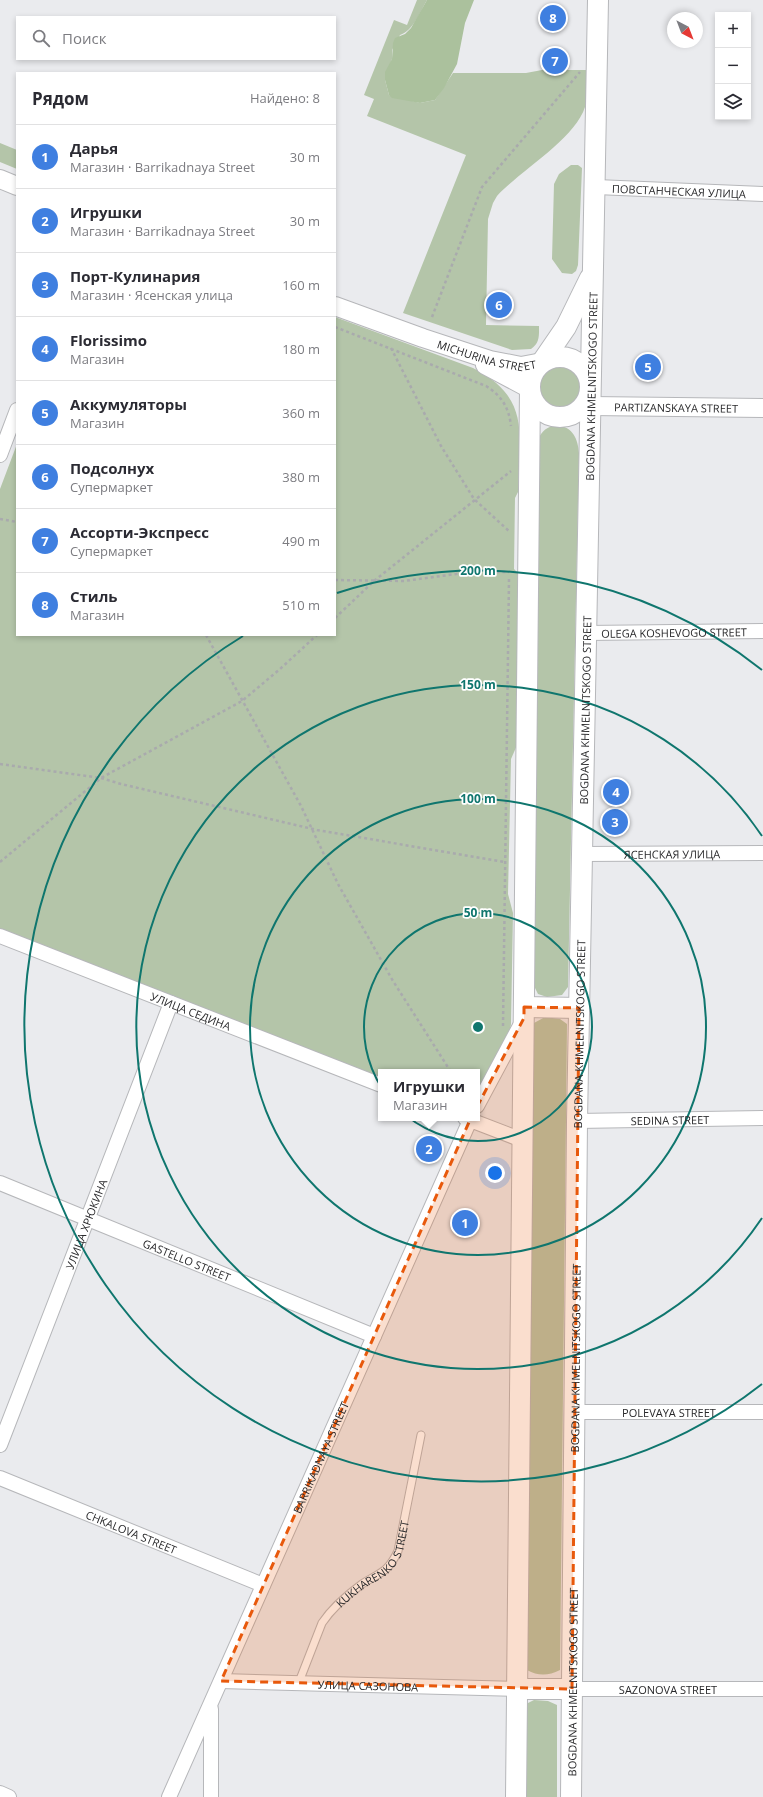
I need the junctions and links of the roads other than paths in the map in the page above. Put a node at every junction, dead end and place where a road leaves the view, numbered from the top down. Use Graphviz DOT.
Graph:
graph roads {
  1 [pos="598,0"];
  2 [pos="0,179"];
  3 [pos="16,186"];
  4 [pos="596,187"];
  5 [pos="763,194"];
  6 [pos="593,271"];
  7 [pos="336,306"];
  8 [pos="431,341"];
  9 [pos="542,362"];
  10 [pos="530,389"];
  11 [pos="590,396"];
  12 [pos="763,408"];
  13 [pos="16,413"];
  14 [pos="0,455"];
  15 [pos="763,631"];
  16 [pos="586,633"];
  17 [pos="763,853"];
  18 [pos="582,854"];
  19 [pos="0,936"];
  20 [pos="172,1003"];
  21 [pos="579,1008"];
  22 [pos="524,1012"];
  23 [pos="378,1084"];
  24 [pos="480,1100"];
  25 [pos="763,1118"];
  26 [pos="467,1121"];
  27 [pos="473,1121"];
  28 [pos="577,1121"];
  29 [pos="522,1140"];
  30 [pos="0,1183"];
  31 [pos="87,1220"];
  32 [pos="374,1336"];
  33 [pos="574,1412"];
  34 [pos="763,1412"];
  35 [pos="421,1435"];
  36 [pos="0,1445"];
  37 [pos="0,1478"];
  38 [pos="263,1585"];
  39 [pos="221,1681"];
  40 [pos="299,1682"];
  41 [pos="516,1689"];
  42 [pos="572,1689"];
  43 [pos="763,1689"];
  44 [pos="211,1703"];
  45 [pos="0,1793"];
  46 [pos="9,1797"];
  47 [pos="169,1797"];
  48 [pos="211,1797"];
  49 [pos="516,1797"];
  50 [pos="571,1797"];
  1 -- 4 [label="main road, BOGDANA KHMELNITSKOGO STREET"];
  2 -- 3 [label="street"];
  4 -- 5 [label="street, ПОВСТАНЧЕСКАЯ УЛИЦА"];
  4 -- 6 [label="main road, BOGDANA KHMELNITSKOGO STREET"];
  6 -- 9 [label="main road, BOGDANA KHMELNITSKOGO STREET"];
  6 -- 11 [label="main road, BOGDANA KHMELNITSKOGO STREET"];
  7 -- 8 [label="street, MICHURINA STREET"];
  8 -- 9 [label="street, MICHURINA STREET"];
  8 -- 10 [label="street, MICHURINA STREET"];
  9 -- 10 [label="main road"];
  9 -- 11 [label="main road"];
  10 -- 11 [label="main road"];
  10 -- 22 [label="main road"];
  11 -- 12 [label="street, PARTIZANSKAYA STREET"];
  11 -- 16 [label="main road, BOGDANA KHMELNITSKOGO STREET"];
  13 -- 14 [label="street"];
  15 -- 16 [label="street, OLEGA KOSHEVOGO STREET"];
  16 -- 18 [label="main road, BOGDANA KHMELNITSKOGO STREET"];
  17 -- 18 [label="street, ЯСЕНСКАЯ УЛИЦА"];
  18 -- 21 [label="main road, BOGDANA KHMELNITSKOGO STREET"];
  19 -- 20 [label="street, УЛИЦА СЕДИНА"];
  20 -- 23 [label="street, УЛИЦА СЕДИНА"];
  20 -- 31 [label="street, УЛИЦА ХРЮКИНА"];
  21 -- 22 [label="main road"];
  21 -- 28 [label="main road, BOGDANA KHMELNITSKOGO STREET"];
  22 -- 24 [label="street"];
  22 -- 29 [label="main road"];
  25 -- 28 [label="street, SEDINA STREET"];
  26 -- 32 [label="street, BARRIKADNAYA STREET"];
  27 -- 29 [label="street"];
  28 -- 33 [label="main road, BOGDANA KHMELNITSKOGO STREET"];
  29 -- 41 [label="main road"];
  30 -- 31 [label="street, GASTELLO STREET"];
  31 -- 32 [label="street, GASTELLO STREET"];
  31 -- 36 [label="street, УЛИЦА ХРЮКИНА"];
  32 -- 38 [label="street, BARRIKADNAYA STREET"];
  33 -- 34 [label="street, POLEVAYA STREET"];
  33 -- 42 [label="main road, BOGDANA KHMELNITSKOGO STREET"];
  35 -- 40 [label="lane, KUKHARENKO STREET"];
  37 -- 38 [label="street, CHKALOVA STREET"];
  38 -- 39 [label="street, BARRIKADNAYA STREET"];
  39 -- 40 [label="street, УЛИЦА САЗОНОВА"];
  39 -- 44 [label="street, BARRIKADNAYA STREET"];
  40 -- 41 [label="street, УЛИЦА САЗОНОВА"];
  41 -- 42 [label="main road"];
  41 -- 49 [label="main road"];
  42 -- 43 [label="street, SAZONOVA STREET"];
  42 -- 50 [label="main road, BOGDANA KHMELNITSKOGO STREET"];
  44 -- 47 [label="street, BARRIKADNAYA STREET"];
  44 -- 48 [label="street"];
  45 -- 46 [label="street"];
}
